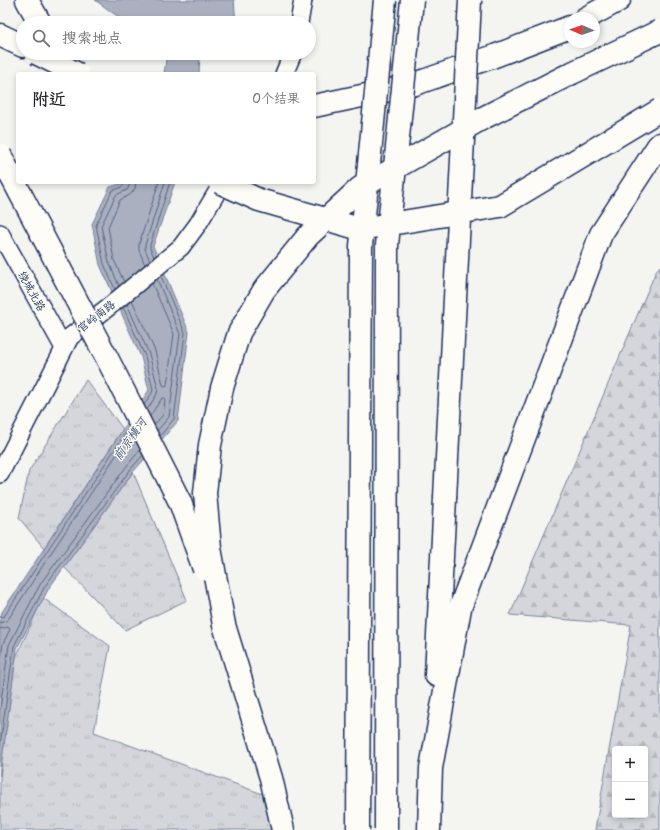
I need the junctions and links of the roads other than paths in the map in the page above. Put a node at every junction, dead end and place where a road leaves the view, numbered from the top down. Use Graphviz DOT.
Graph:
graph roads {
  1 [pos="27,0"];
  2 [pos="303,0"];
  3 [pos="385,0"];
  4 [pos="412,0"];
  5 [pos="470,0"];
  6 [pos="619,0"];
  7 [pos="597,12"];
  8 [pos="36,16"];
  9 [pos="300,16"];
  10 [pos="564,29"];
  11 [pos="660,31"];
  12 [pos="0,35"];
  13 [pos="16,43"];
  14 [pos="50,60"];
  15 [pos="66,60"];
  16 [pos="290,60"];
  17 [pos="74,72"];
  18 [pos="76,72"];
  19 [pos="285,72"];
  20 [pos="316,106"];
  21 [pos="660,110"];
  22 [pos="660,144"];
  23 [pos="0,155"];
  24 [pos="222,184"];
  25 [pos="223,184"];
  26 [pos="0,233"];
  27 [pos="64,348"];
  28 [pos="0,474"];
  29 [pos="224,625"];
  30 [pos="431,768"];
  31 [pos="282,830"];
  32 [pos="358,830"];
  33 [pos="386,830"];
  34 [pos="429,830"];
  1 -- 8 [label="highway"];
  2 -- 9 [label="street"];
  3 -- 32 [label="highway, bridge"];
  4 -- 33 [label="highway, bridge"];
  5 -- 30 [label="highway, bridge"];
  6 -- 7 [label="highway"];
  10 -- 20 [label="highway, bridge"];
  11 -- 29 [label="highway, bridge"];
  12 -- 13 [label="highway"];
  14 -- 17 [label="highway, bridge"];
  15 -- 18 [label="highway"];
  16 -- 19 [label="street"];
  21 -- 25 [label="highway, bridge"];
  22 -- 30 [label="highway"];
  23 -- 29 [label="highway, bridge"];
  24 -- 27 [label="street, 官岭南路"];
  26 -- 27 [label="street, 绕城北路"];
  27 -- 28 [label="street, 官岭南路"];
  29 -- 31 [label="highway"];
  30 -- 34 [label="highway"];
}
